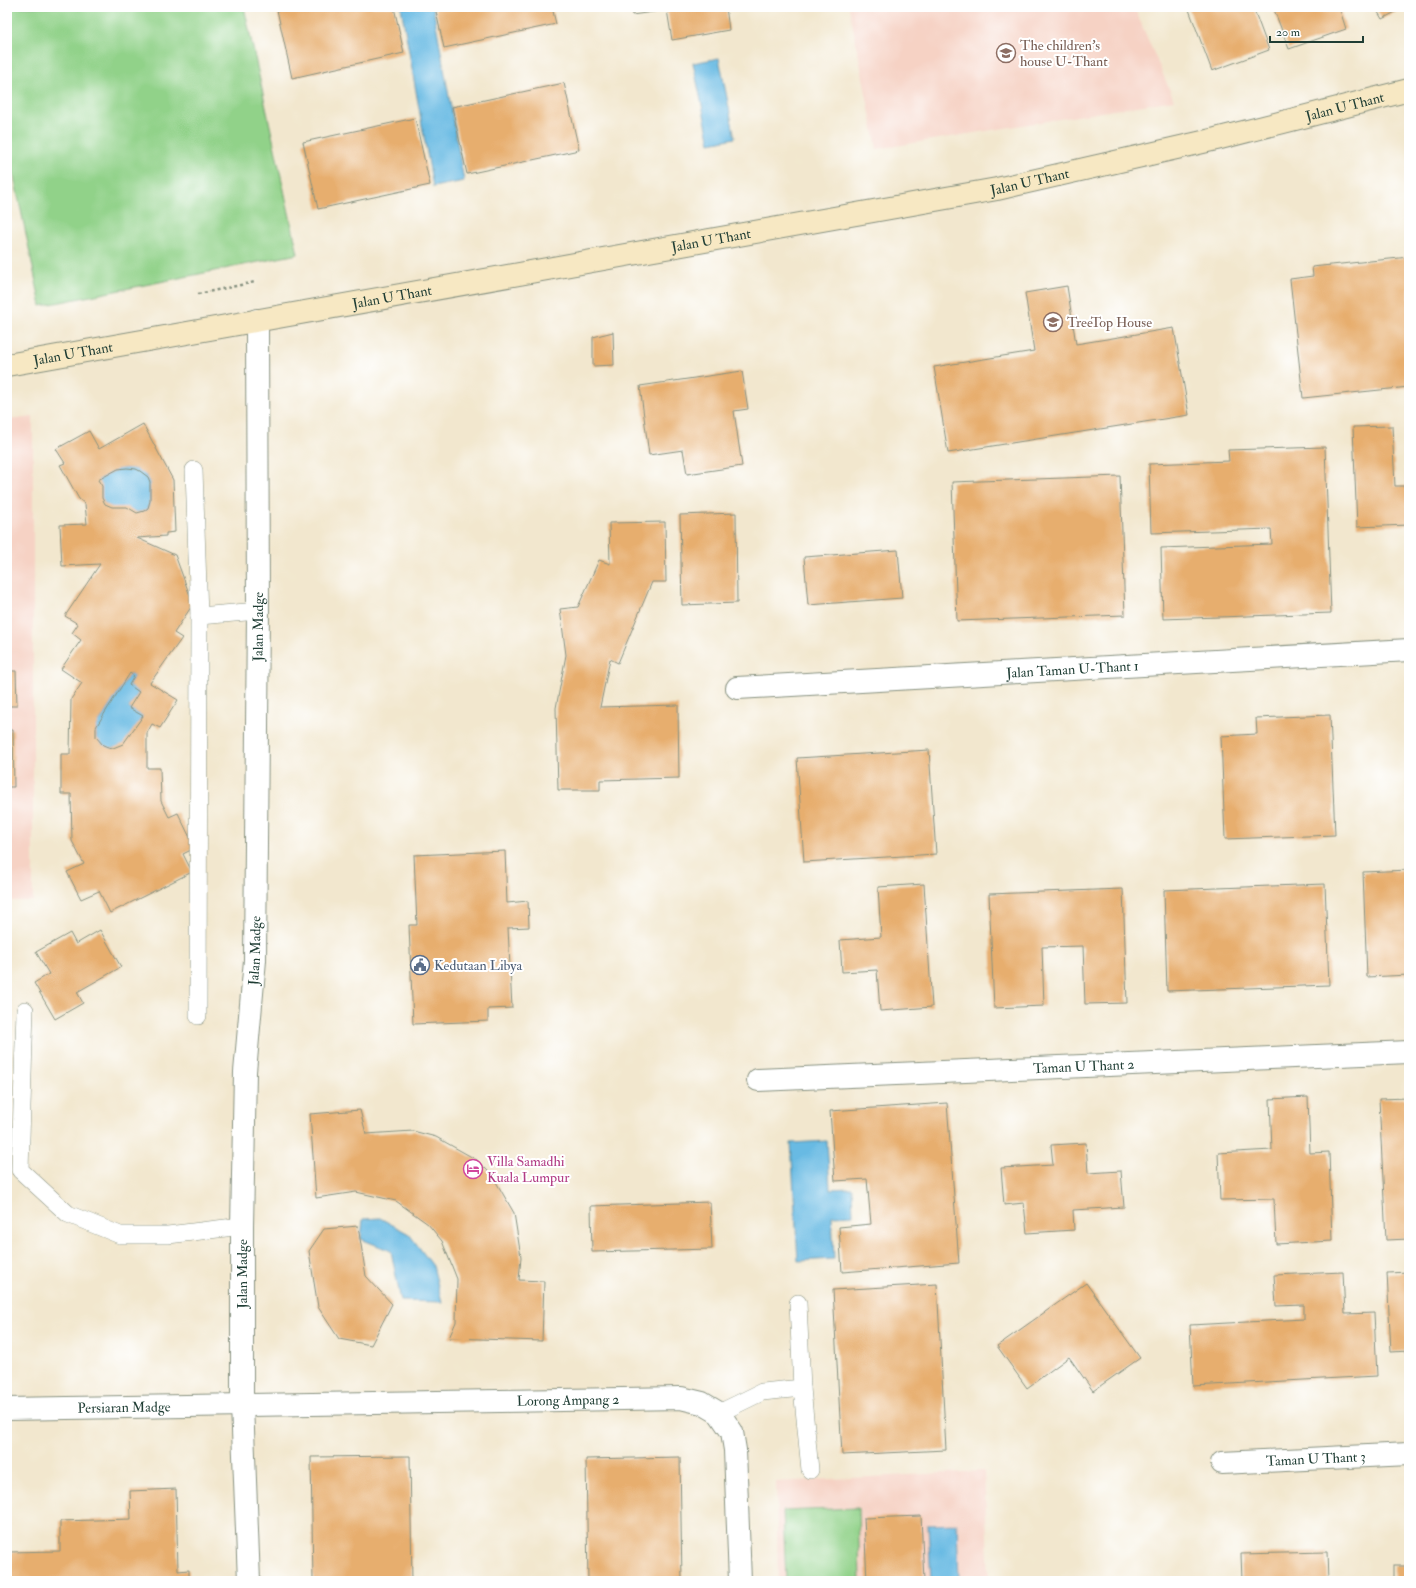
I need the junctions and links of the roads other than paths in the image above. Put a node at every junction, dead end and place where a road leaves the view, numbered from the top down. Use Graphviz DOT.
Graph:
graph roads {
  1 [pos="1409,90"];
  2 [pos="257,320"];
  3 [pos="7,366"];
  4 [pos="194,470"];
  5 [pos="258,611"];
  6 [pos="198,616"];
  7 [pos="1409,650"];
  8 [pos="736,688"];
  9 [pos="25,1010"];
  10 [pos="198,1016"];
  11 [pos="1409,1052"];
  12 [pos="758,1080"];
  13 [pos="242,1226"];
  14 [pos="798,1303"];
  15 [pos="802,1388"];
  16 [pos="242,1405"];
  17 [pos="7,1409"];
  18 [pos="719,1413"];
  19 [pos="1409,1454"];
  20 [pos="1222,1464"];
  21 [pos="810,1470"];
  22 [pos="249,1581"];
  23 [pos="740,1581"];
  1 -- 2 [label="street, Jalan U Thant"];
  2 -- 3 [label="street, Jalan U Thant"];
  2 -- 5 [label="street, Jalan Madge"];
  4 -- 6 [label="lane"];
  5 -- 6 [label="lane"];
  5 -- 13 [label="street, Jalan Madge"];
  6 -- 10 [label="lane"];
  7 -- 8 [label="street, Jalan Taman U-Thant 1"];
  9 -- 13 [label="lane"];
  11 -- 12 [label="street, Taman U Thant 2"];
  13 -- 16 [label="street, Jalan Madge"];
  14 -- 15 [label="lane"];
  15 -- 18 [label="lane"];
  15 -- 21 [label="lane"];
  16 -- 17 [label="street, Persiaran Madge"];
  16 -- 18 [label="street, Lorong Ampang 2"];
  16 -- 22 [label="street, Jalan Madge"];
  18 -- 23 [label="street, Lorong Ampang 2"];
  19 -- 20 [label="street, Taman U Thant 3"];
}
